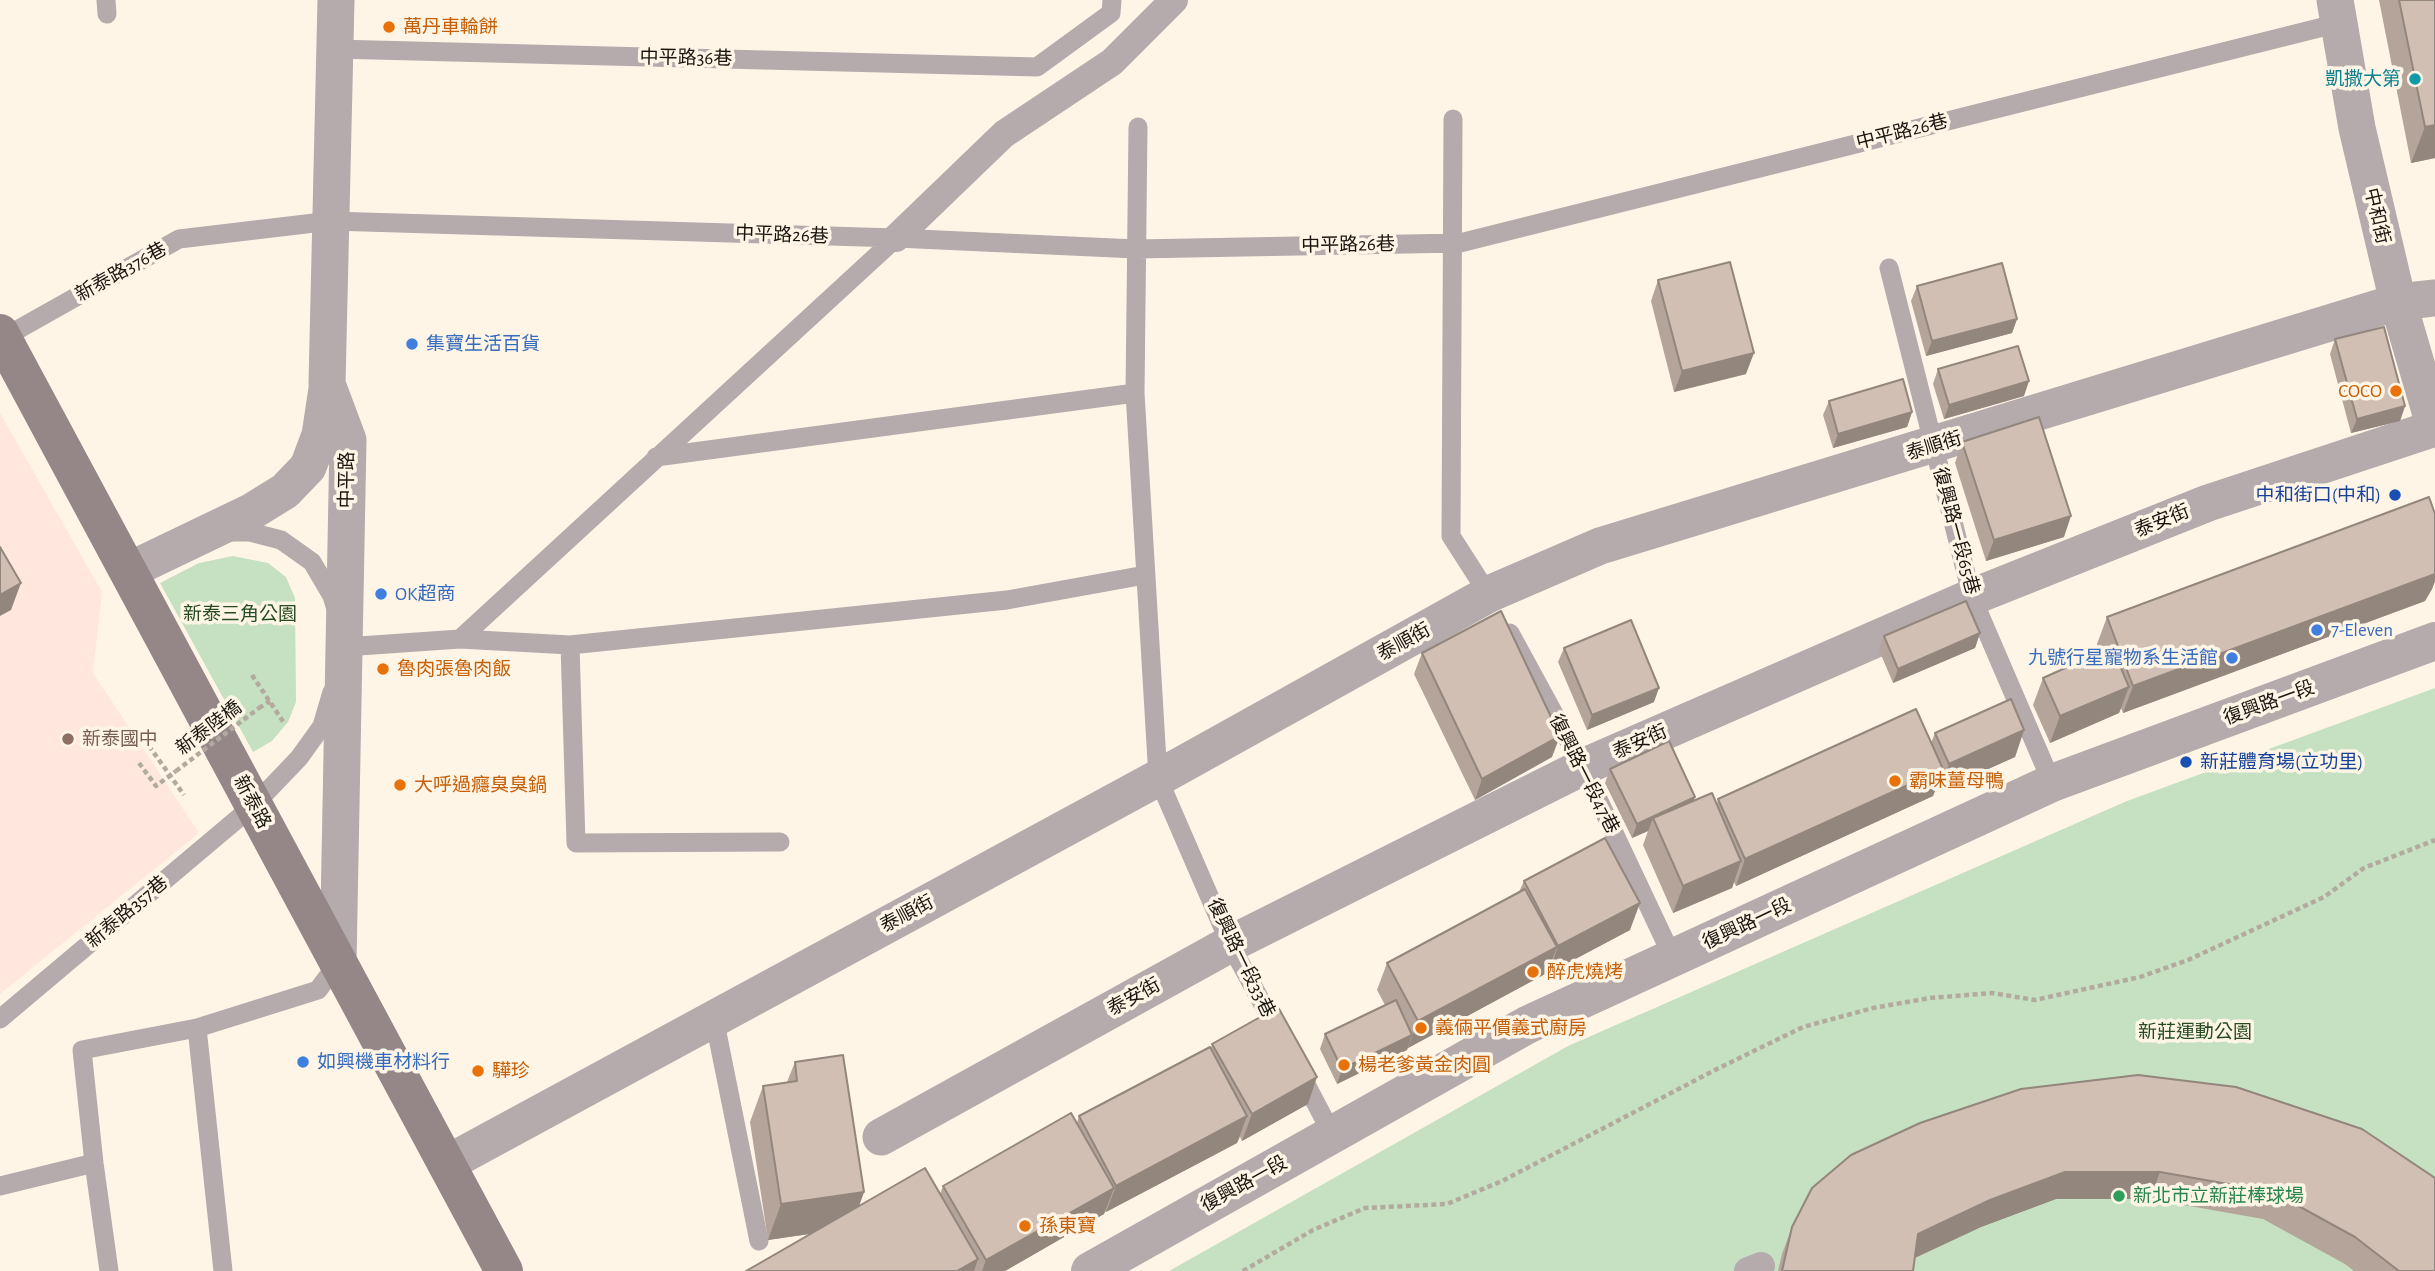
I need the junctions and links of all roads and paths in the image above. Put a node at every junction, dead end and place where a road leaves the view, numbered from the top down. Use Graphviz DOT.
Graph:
graph roads {
  1 [pos="336,0"];
  2 [pos="1112,0"];
  3 [pos="1174,0"];
  4 [pos="2337,11"];
  5 [pos="335,49"];
  6 [pos="1453,119"];
  7 [pos="1138,127"];
  8 [pos="331,221"];
  9 [pos="896,238"];
  10 [pos="1452,244"];
  11 [pos="1136,249"];
  12 [pos="1889,268"];
  13 [pos="2435,298"];
  14 [pos="2398,302"];
  15 [pos="1,335"];
  16 [pos="327,384"];
  17 [pos="1135,393"];
  18 [pos="2435,428"];
  19 [pos="1933,446"];
  20 [pos="656,457"];
  21 [pos="210,531"];
  22 [pos="128,571"];
  23 [pos="1145,575"];
  24 [pos="1489,594"];
  25 [pos="1972,597"];
  26 [pos="460,639"];
  27 [pos="2435,641"];
  28 [pos="570,645"];
  29 [pos="345,647"];
  30 [pos="252,676"];
  31 [pos="270,701"];
  32 [pos="284,723"];
  33 [pos="144,740"];
  34 [pos="139,763"];
  35 [pos="1583,767"];
  36 [pos="169,776"];
  37 [pos="1158,778"];
  38 [pos="2052,783"];
  39 [pos="184,795"];
  40 [pos="254,805"];
  41 [pos="2435,840"];
  42 [pos="780,842"];
  43 [pos="1230,944"];
  44 [pos="1673,958"];
  45 [pos="338,963"];
  46 [pos="714,1018"];
  47 [pos="0,1019"];
  48 [pos="197,1028"];
  49 [pos="1332,1135"];
  50 [pos="881,1137"];
  51 [pos="94,1163"];
  52 [pos="446,1164"];
  53 [pos="0,1186"];
  54 [pos="760,1241"];
  55 [pos="110,1271"];
  56 [pos="223,1271"];
  57 [pos="504,1271"];
  58 [pos="1090,1271"];
  59 [pos="1243,1271"];
  1 -- 5 [label="street, 中平路"];
  2 -- 5 [label="lane, 中平路36巷"];
  3 -- 9 [label="street"];
  4 -- 10 [label="lane, 中平路26巷"];
  4 -- 14 [label="street, 中和街"];
  5 -- 8 [label="street, 中平路"];
  6 -- 10 [label="lane, 復興路一段47巷"];
  7 -- 11 [label="lane, 復興路一段33巷"];
  8 -- 9 [label="lane, 中平路26巷"];
  8 -- 15 [label="lane, 新泰路376巷"];
  8 -- 16 [label="street, 中平路"];
  9 -- 11 [label="lane, 中平路26巷"];
  9 -- 20 [label="lane"];
  10 -- 11 [label="lane, 中平路26巷"];
  10 -- 24 [label="lane, 復興路一段47巷"];
  11 -- 17 [label="lane, 復興路一段33巷"];
  12 -- 19 [label="lane, 復興路一段65巷"];
  13 -- 14 [label="street, 泰順街"];
  14 -- 18 [label="street, 中和街"];
  14 -- 19 [label="street, 泰順街"];
  15 -- 22 [label="main road, 新泰路"];
  16 -- 21 [label="street"];
  16 -- 29 [label="street, 中平路"];
  17 -- 20 [label="lane"];
  17 -- 23 [label="lane, 復興路一段33巷"];
  18 -- 25 [label="street, 泰安街"];
  19 -- 24 [label="street, 泰順街"];
  19 -- 25 [label="lane, 復興路一段65巷"];
  20 -- 26 [label="lane"];
  21 -- 22 [label="street"];
  21 -- 29 [label="lane"];
  22 -- 40 [label="main road, 新泰路"];
  23 -- 28 [label="lane"];
  23 -- 37 [label="lane, 復興路一段33巷"];
  24 -- 35 [label="lane, 復興路一段47巷"];
  24 -- 37 [label="street, 泰順街"];
  25 -- 35 [label="street, 泰安街"];
  25 -- 38 [label="lane, 復興路一段65巷"];
  26 -- 28 [label="lane"];
  26 -- 29 [label="lane"];
  27 -- 38 [label="street, 復興路一段"];
  28 -- 42 [label="lane"];
  29 -- 40 [label="lane, 新泰路357巷"];
  29 -- 45 [label="street, 中平路"];
  30 -- 31 [label="path"];
  31 -- 32 [label="path"];
  31 -- 36 [label="path, 新泰陸橋, bridge"];
  33 -- 36 [label="path"];
  34 -- 36 [label="path"];
  35 -- 43 [label="street, 泰安街"];
  35 -- 44 [label="lane, 復興路一段47巷"];
  36 -- 39 [label="path"];
  37 -- 43 [label="lane, 復興路一段33巷"];
  37 -- 46 [label="street, 泰順街"];
  38 -- 44 [label="street, 復興路一段"];
  40 -- 45 [label="main road, 新泰路"];
  40 -- 47 [label="lane, 新泰路357巷"];
  41 -- 59 [label="path"];
  43 -- 49 [label="lane, 復興路一段33巷"];
  43 -- 50 [label="street, 泰安街"];
  44 -- 49 [label="street, 復興路一段"];
  45 -- 48 [label="lane"];
  45 -- 52 [label="main road, 新泰路"];
  46 -- 52 [label="street, 泰順街"];
  46 -- 54 [label="lane"];
  48 -- 51 [label="lane"];
  48 -- 56 [label="lane"];
  49 -- 58 [label="street, 復興路一段"];
  51 -- 53 [label="lane"];
  51 -- 55 [label="lane"];
  52 -- 57 [label="main road, 新泰路"];
}
